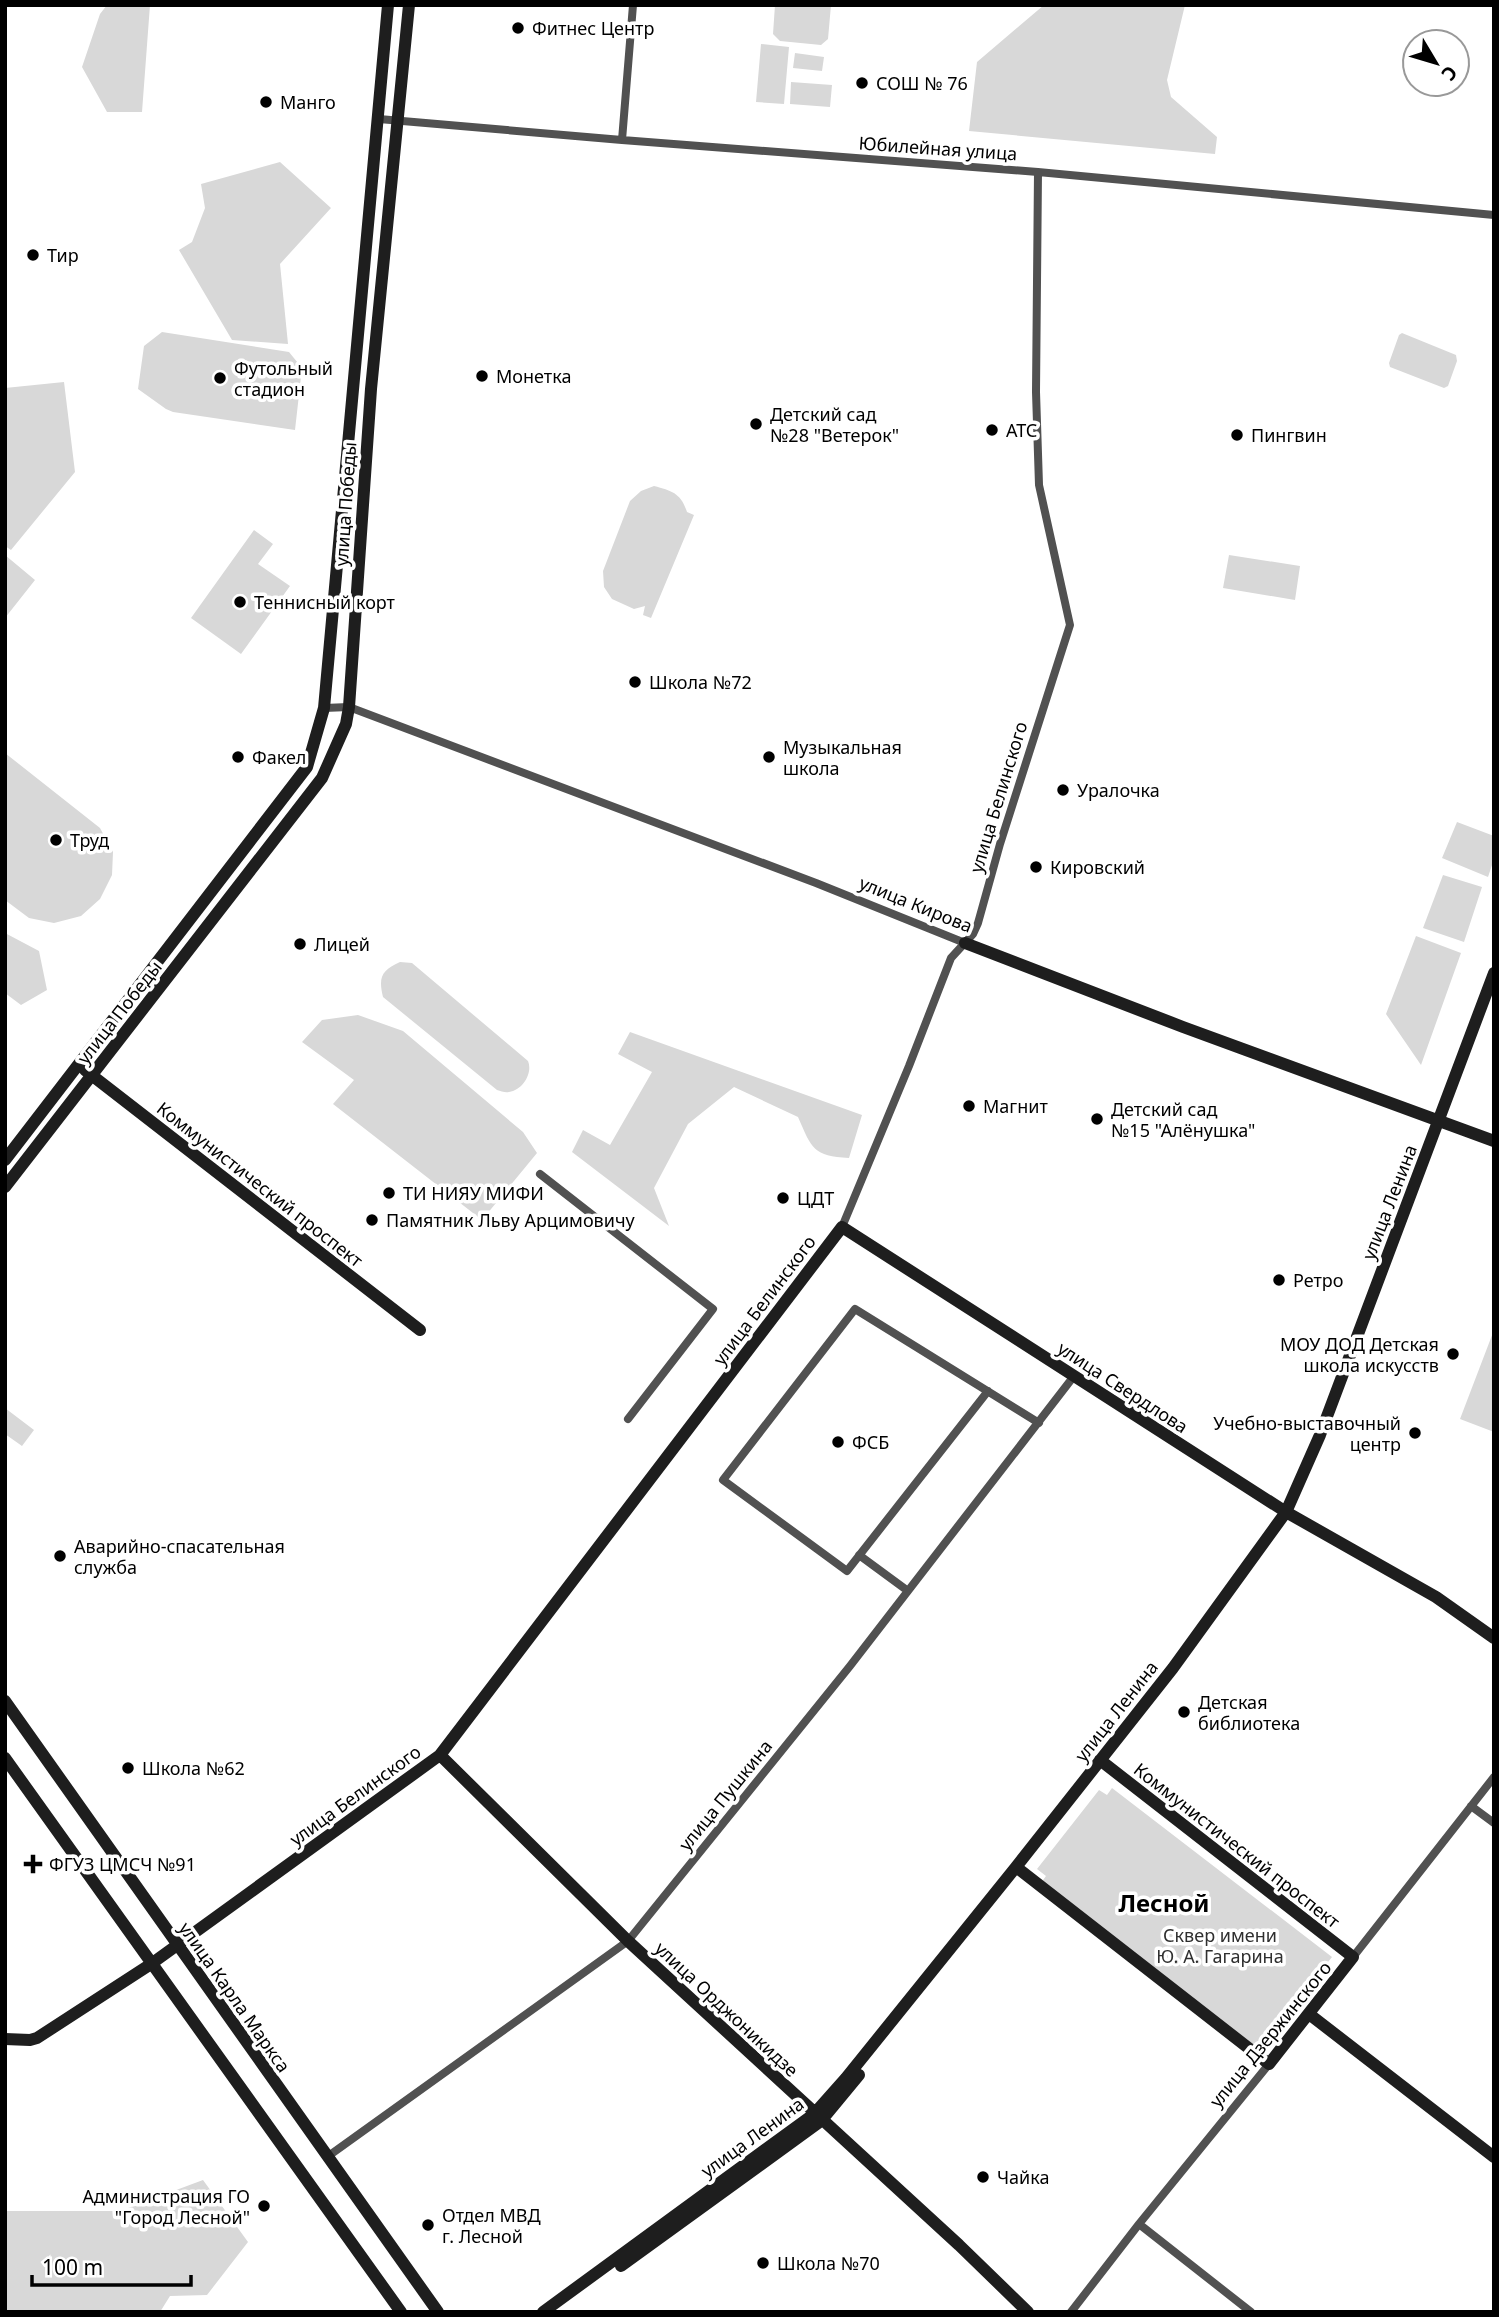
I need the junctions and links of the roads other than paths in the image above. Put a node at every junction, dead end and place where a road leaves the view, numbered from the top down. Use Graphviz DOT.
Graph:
graph roads {
  1 [pos="388,5"];
  2 [pos="409,5"];
  3 [pos="633,5"];
  4 [pos="379,119"];
  5 [pos="398,121"];
  6 [pos="622,140"];
  7 [pos="1038,172"];
  8 [pos="1494,215"];
  9 [pos="349,707"];
  10 [pos="324,708"];
  11 [pos="965,943"];
  12 [pos="1494,974"];
  13 [pos="1494,992"];
  14 [pos="78,1065"];
  15 [pos="92,1076"];
  16 [pos="1441,1122"];
  17 [pos="1494,1141"];
  18 [pos="5,1160"];
  19 [pos="540,1174"];
  20 [pos="5,1187"];
  21 [pos="842,1227"];
  22 [pos="419,1330"];
  23 [pos="1074,1376"];
  24 [pos="988,1391"];
  25 [pos="628,1419"];
  26 [pos="1039,1423"];
  27 [pos="1288,1513"];
  28 [pos="859,1555"];
  29 [pos="908,1591"];
  30 [pos="1494,1638"];
  31 [pos="5,1701"];
  32 [pos="440,1755"];
  33 [pos="5,1758"];
  34 [pos="1102,1763"];
  35 [pos="1494,1777"];
  36 [pos="1471,1806"];
  37 [pos="1494,1823"];
  38 [pos="1018,1869"];
  39 [pos="628,1941"];
  40 [pos="177,1945"];
  41 [pos="1353,1957"];
  42 [pos="151,1964"];
  43 [pos="1309,2014"];
  44 [pos="5,2039"];
  45 [pos="1269,2064"];
  46 [pos="818,2117"];
  47 [pos="1494,2157"];
  48 [pos="327,2158"];
  49 [pos="691,2210"];
  50 [pos="1139,2224"];
  51 [pos="401,2312"];
  52 [pos="438,2312"];
  53 [pos="543,2312"];
  54 [pos="556,2312"];
  55 [pos="1028,2312"];
  56 [pos="1071,2312"];
  57 [pos="1251,2312"];
  1 -- 4 [label="street, улица Победы"];
  2 -- 5 [label="street, улица Победы"];
  3 -- 6 [label="street"];
  4 -- 5 [label="street, Юбилейная улица"];
  4 -- 10 [label="street, улица Победы"];
  5 -- 6 [label="street, Юбилейная улица"];
  5 -- 9 [label="street, улица Победы"];
  6 -- 7 [label="street, Юбилейная улица"];
  7 -- 8 [label="street, Юбилейная улица"];
  7 -- 11 [label="street, улица Белинского"];
  9 -- 10 [label="street, улица Кирова"];
  9 -- 11 [label="street, улица Кирова"];
  9 -- 15 [label="street, улица Победы"];
  10 -- 14 [label="street, улица Победы"];
  11 -- 16 [label="street, улица Кирова"];
  11 -- 21 [label="street, улица Белинского"];
  12 -- 16 [label="street, улица Ленина"];
  13 -- 16 [label="street"];
  14 -- 15 [label="street, Коммунистический проспект"];
  14 -- 18 [label="street, улица Победы"];
  15 -- 20 [label="street, улица Победы"];
  15 -- 22 [label="street, Коммунистический проспект"];
  16 -- 17 [label="street, улица Кирова"];
  16 -- 27 [label="street, улица Ленина"];
  19 -- 25 [label="street"];
  21 -- 23 [label="street, улица Свердлова"];
  21 -- 32 [label="street, улица Белинского"];
  23 -- 26 [label="street, улица Пушкина"];
  23 -- 27 [label="street, улица Свердлова"];
  24 -- 26 [label="street"];
  24 -- 28 [label="street"];
  24 -- 28 [label="street"];
  26 -- 29 [label="street, улица Пушкина"];
  27 -- 30 [label="street, улица Свердлова"];
  27 -- 34 [label="street, улица Ленина"];
  28 -- 29 [label="street"];
  29 -- 39 [label="street, улица Пушкина"];
  31 -- 40 [label="street, улица Карла Маркса"];
  32 -- 39 [label="street, улица Орджоникидзе"];
  32 -- 40 [label="street, улица Белинского"];
  33 -- 42 [label="street"];
  34 -- 38 [label="street, улица Ленина"];
  34 -- 41 [label="street, Коммунистический проспект"];
  35 -- 36 [label="street, улица Дзержинского"];
  36 -- 37 [label="street"];
  36 -- 41 [label="street, улица Дзержинского"];
  38 -- 45 [label="street"];
  38 -- 46 [label="street, улица Ленина"];
  39 -- 46 [label="street, улица Орджоникидзе"];
  39 -- 48 [label="street, улица Пушкина"];
  40 -- 42 [label="street, улица Белинского"];
  40 -- 48 [label="street, улица Карла Маркса"];
  41 -- 43 [label="street, улица Дзержинского"];
  42 -- 44 [label="street, улица Белинского"];
  42 -- 51 [label="street"];
  43 -- 45 [label="street, улица Дзержинского"];
  43 -- 47 [label="street"];
  45 -- 50 [label="street, улица Дзержинского"];
  46 -- 49 [label="street, улица Ленина"];
  46 -- 55 [label="street, улица Орджоникидзе"];
  48 -- 52 [label="street, улица Карла Маркса"];
  49 -- 53 [label="street, улица Ленина"];
  49 -- 54 [label="street"];
  50 -- 56 [label="street, улица Дзержинского"];
  50 -- 57 [label="street"];
}
